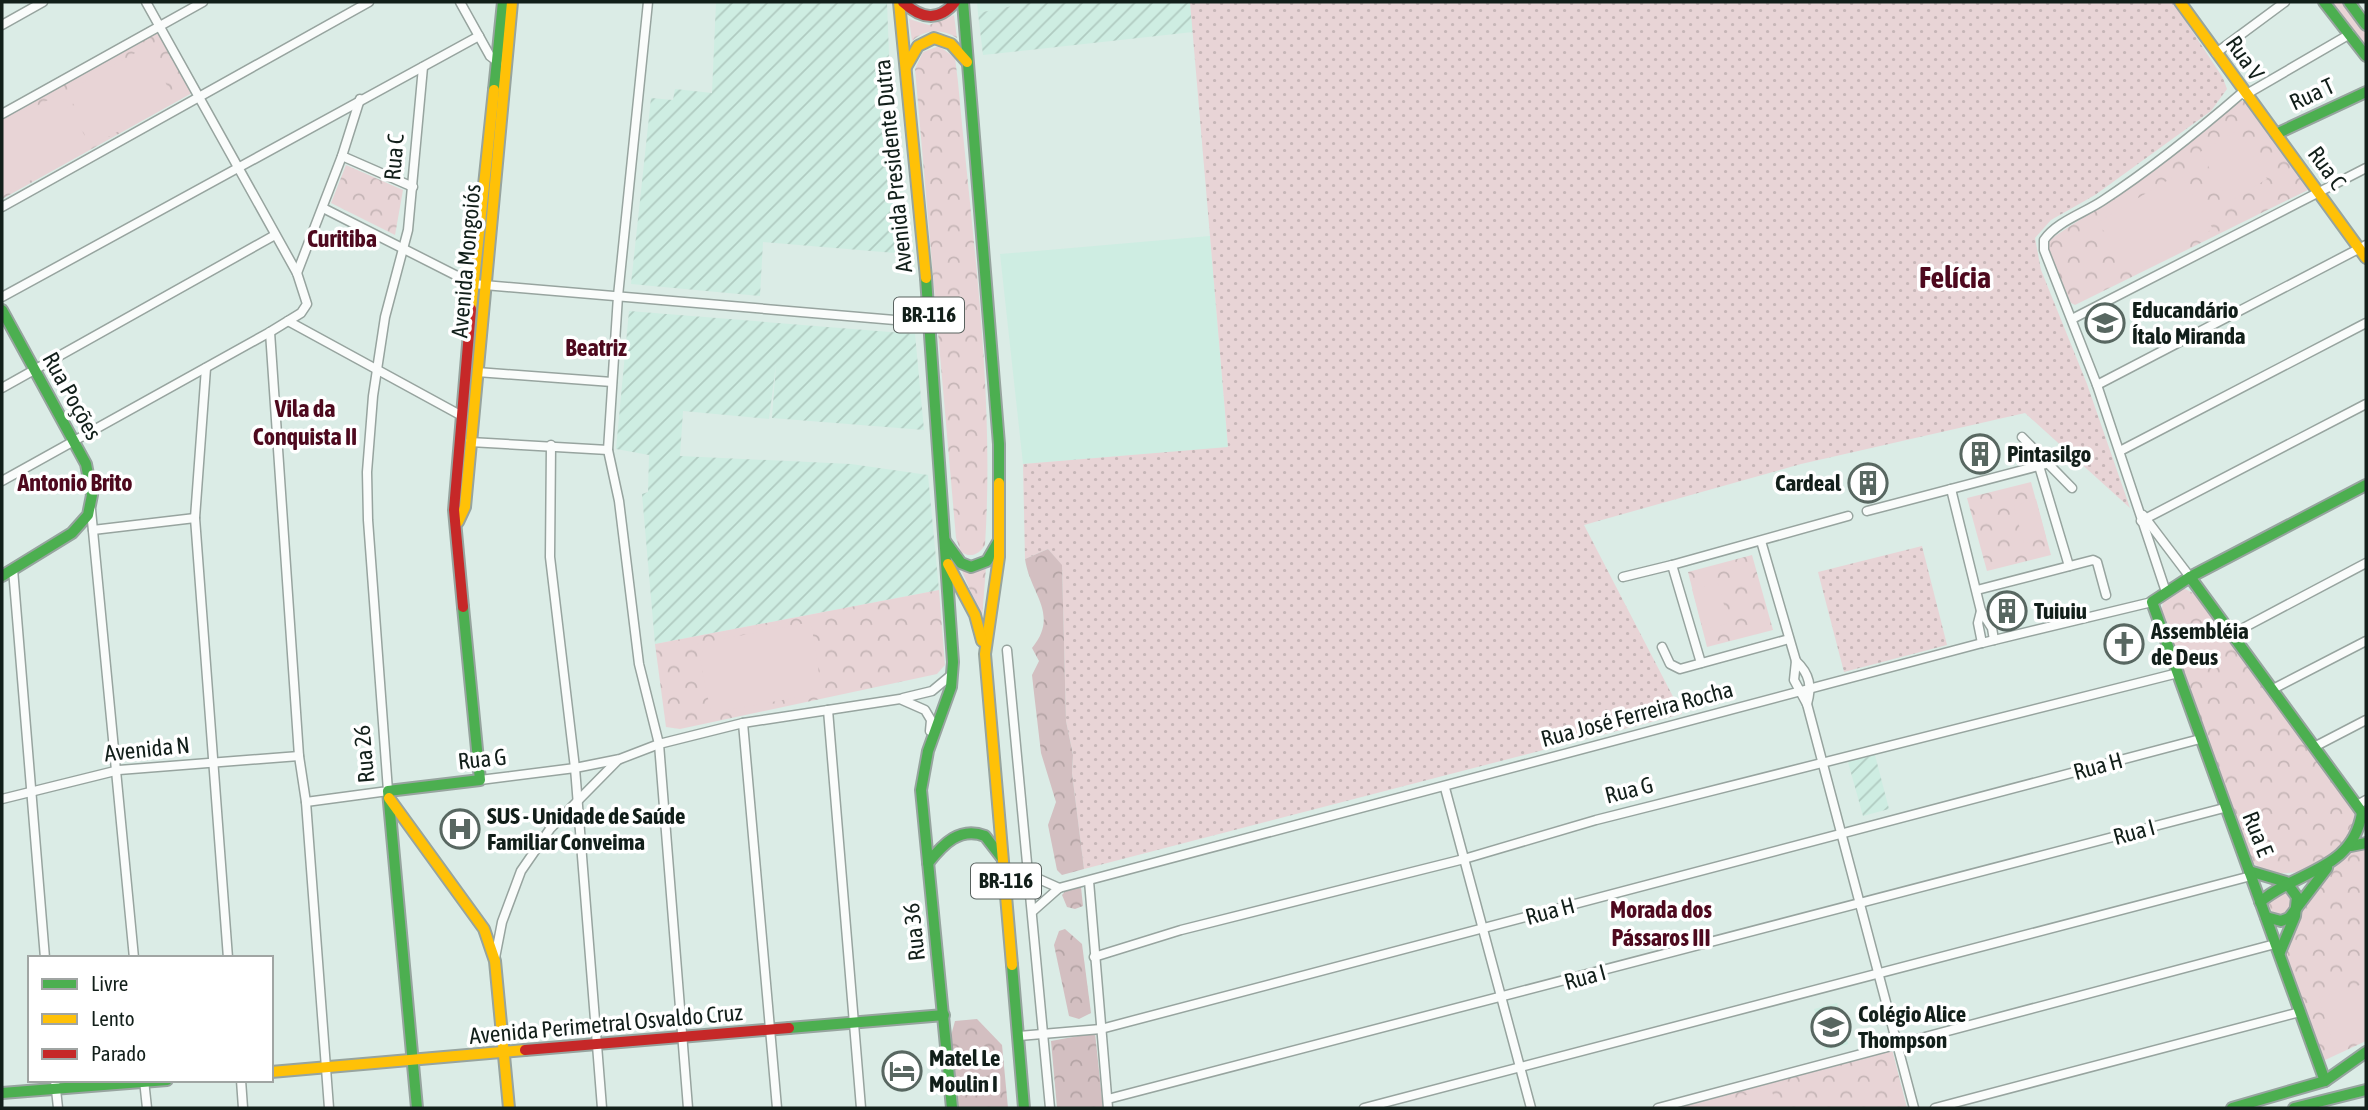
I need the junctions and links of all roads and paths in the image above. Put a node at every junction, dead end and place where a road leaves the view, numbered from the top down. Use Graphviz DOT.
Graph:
graph roads {
  1 [pos="43,2"];
  2 [pos="146,2"];
  3 [pos="203,2"];
  4 [pos="369,2"];
  5 [pos="460,2"];
  6 [pos="503,2"];
  7 [pos="512,2"];
  8 [pos="648,2"];
  9 [pos="901,2"];
  10 [pos="955,2"];
  11 [pos="963,2"];
  12 [pos="2180,2"];
  13 [pos="2285,2"];
  14 [pos="2324,2"];
  15 [pos="2349,2"];
  16 [pos="2,24"];
  17 [pos="2366,25"];
  18 [pos="160,26"];
  19 [pos="2350,34"];
  20 [pos="479,36"];
  21 [pos="2216,53"];
  22 [pos="2366,56"];
  23 [pos="968,63"];
  24 [pos="502,64"];
  25 [pos="423,66"];
  26 [pos="905,71"];
  27 [pos="2366,92"];
  28 [pos="2244,93"];
  29 [pos="200,99"];
  30 [pos="360,99"];
  31 [pos="2253,104"];
  32 [pos="2,114"];
  33 [pos="2276,134"];
  34 [pos="342,156"];
  35 [pos="236,167"];
  36 [pos="2366,168"];
  37 [pos="413,187"];
  38 [pos="2318,191"];
  39 [pos="2,207"];
  40 [pos="323,208"];
  41 [pos="275,235"];
  42 [pos="403,251"];
  43 [pos="2364,251"];
  44 [pos="296,273"];
  45 [pos="478,285"];
  46 [pos="618,296"];
  47 [pos="2,297"];
  48 [pos="2,310"];
  49 [pos="2072,318"];
  50 [pos="288,321"];
  51 [pos="930,323"];
  52 [pos="2366,323"];
  53 [pos="270,332"];
  54 [pos="206,368"];
  55 [pos="377,368"];
  56 [pos="33,370"];
  57 [pos="477,372"];
  58 [pos="612,382"];
  59 [pos="2097,385"];
  60 [pos="2,388"];
  61 [pos="2366,404"];
  62 [pos="462,416"];
  63 [pos="2022,437"];
  64 [pos="74,441"];
  65 [pos="470,442"];
  66 [pos="551,445"];
  67 [pos="608,450"];
  68 [pos="2120,451"];
  69 [pos="2050,463"];
  70 [pos="2039,466"];
  71 [pos="2,481"];
  72 [pos="2366,485"];
  73 [pos="2072,488"];
  74 [pos="1951,489"];
  75 [pos="91,507"];
  76 [pos="1867,511"];
  77 [pos="1848,516"];
  78 [pos="195,518"];
  79 [pos="2144,519"];
  80 [pos="457,522"];
  81 [pos="93,530"];
  82 [pos="1000,536"];
  83 [pos="945,540"];
  84 [pos="1761,541"];
  85 [pos="946,560"];
  86 [pos="2366,563"];
  87 [pos="1672,565"];
  88 [pos="2068,566"];
  89 [pos="13,569"];
  90 [pos="2,576"];
  91 [pos="1623,577"];
  92 [pos="2190,577"];
  93 [pos="1977,590"];
  94 [pos="2166,592"];
  95 [pos="2106,595"];
  96 [pos="2152,603"];
  97 [pos="1981,611"];
  98 [pos="2232,634"];
  99 [pos="1789,639"];
  100 [pos="1994,640"];
  101 [pos="2366,641"];
  102 [pos="1982,643"];
  103 [pos="1662,647"];
  104 [pos="1007,650"];
  105 [pos="985,654"];
  106 [pos="1796,661"];
  107 [pos="1701,663"];
  108 [pos="2178,673"];
  109 [pos="953,674"];
  110 [pos="1812,689"];
  111 [pos="2273,689"];
  112 [pos="1798,692"];
  113 [pos="900,699"];
  114 [pos="1807,704"];
  115 [pos="828,710"];
  116 [pos="2366,720"];
  117 [pos="743,723"];
  118 [pos="2200,739"];
  119 [pos="659,744"];
  120 [pos="2314,747"];
  121 [pos="928,751"];
  122 [pos="299,756"];
  123 [pos="620,759"];
  124 [pos="214,763"];
  125 [pos="1822,764"];
  126 [pos="575,768"];
  127 [pos="119,770"];
  128 [pos="480,780"];
  129 [pos="1445,788"];
  130 [pos="31,789"];
  131 [pos="389,794"];
  132 [pos="2,799"];
  133 [pos="306,802"];
  134 [pos="577,803"];
  135 [pos="2224,808"];
  136 [pos="2363,809"];
  137 [pos="1840,835"];
  138 [pos="2366,843"];
  139 [pos="2351,846"];
  140 [pos="1464,859"];
  141 [pos="1004,862"];
  142 [pos="928,863"];
  143 [pos="2328,865"];
  144 [pos="2250,873"];
  145 [pos="1030,875"];
  146 [pos="1088,881"];
  147 [pos="2286,882"];
  148 [pos="1059,888"];
  149 [pos="2260,902"];
  150 [pos="1858,905"];
  151 [pos="1033,911"];
  152 [pos="2297,911"];
  153 [pos="2266,917"];
  154 [pos="1481,929"];
  155 [pos="2277,949"];
  156 [pos="45,956"];
  157 [pos="134,956"];
  158 [pos="228,956"];
  159 [pos="1094,957"];
  160 [pos="495,961"];
  161 [pos="1878,974"];
  162 [pos="1500,999"];
  163 [pos="2300,1012"];
  164 [pos="944,1015"];
  165 [pos="854,1024"];
  166 [pos="1101,1029"];
  167 [pos="771,1030"];
  168 [pos="1044,1034"];
  169 [pos="1019,1036"];
  170 [pos="682,1039"];
  171 [pos="1897,1043"];
  172 [pos="597,1044"];
  173 [pos="2366,1052"];
  174 [pos="503,1053"];
  175 [pos="414,1062"];
  176 [pos="1520,1067"];
  177 [pos="326,1068"];
  178 [pos="273,1072"];
  179 [pos="114,1082"];
  180 [pos="144,1082"];
  181 [pos="241,1082"];
  182 [pos="2325,1082"];
  183 [pos="55,1084"];
  184 [pos="2366,1090"];
  185 [pos="2,1093"];
  186 [pos="2334,1103"];
  187 [pos="1108,1104"];
  188 [pos="58,1108"];
  189 [pos="147,1108"];
  190 [pos="243,1108"];
  191 [pos="329,1108"];
  192 [pos="417,1108"];
  193 [pos="509,1108"];
  194 [pos="602,1108"];
  195 [pos="688,1108"];
  196 [pos="777,1108"];
  197 [pos="861,1108"];
  198 [pos="952,1108"];
  199 [pos="1024,1108"];
  200 [pos="1050,1108"];
  201 [pos="1364,1108"];
  202 [pos="1531,1108"];
  203 [pos="1658,1108"];
  204 [pos="1914,1108"];
  205 [pos="1935,1108"];
  206 [pos="2232,1108"];
  207 [pos="2294,1108"];
  1 -- 16 [label="street"];
  2 -- 18 [label="street"];
  3 -- 18 [label="street"];
  4 -- 29 [label="street"];
  5 -- 20 [label="street"];
  6 -- 24 [label="main road, Avenida Mongoiós"];
  7 -- 24 [label="main road, Avenida Mongoiós"];
  8 -- 46 [label="street"];
  9 -- 10 [label="main road"];
  9 -- 26 [label="main road, Avenida Presidente Dutra / BR-116"];
  11 -- 23 [label="main road, Avenida Presidente Dutra / BR-116"];
  12 -- 21 [label="main road, Rua V"];
  13 -- 21 [label="street"];
  14 -- 19 [label="main road"];
  15 -- 17 [label="main road"];
  18 -- 29 [label="street"];
  18 -- 32 [label="street"];
  19 -- 22 [label="main road"];
  19 -- 28 [label="street"];
  20 -- 24 [label="street"];
  20 -- 25 [label="street"];
  21 -- 28 [label="main road, Rua V"];
  23 -- 26 [label="main road"];
  23 -- 82 [label="main road, Avenida Presidente Dutra / BR-116"];
  24 -- 45 [label="main road, Avenida Mongoiós"];
  25 -- 30 [label="street"];
  25 -- 37 [label="street, Rua C"];
  26 -- 51 [label="main road, Avenida Presidente Dutra / BR-116"];
  27 -- 33 [label="main road, Rua T"];
  28 -- 31 [label="main road, Rua V"];
  28 -- 49 [label="street"];
  29 -- 35 [label="street"];
  29 -- 39 [label="street"];
  30 -- 34 [label="street"];
  30 -- 35 [label="street"];
  31 -- 33 [label="main road, Rua C"];
  33 -- 38 [label="main road, Rua C"];
  34 -- 37 [label="street"];
  34 -- 40 [label="street"];
  35 -- 41 [label="street"];
  35 -- 47 [label="street"];
  36 -- 38 [label="street"];
  37 -- 42 [label="street, Rua C"];
  38 -- 43 [label="main road, Rua C"];
  38 -- 49 [label="street"];
  40 -- 42 [label="street"];
  40 -- 44 [label="street"];
  41 -- 44 [label="street"];
  41 -- 56 [label="street"];
  42 -- 45 [label="street"];
  42 -- 55 [label="street, Rua C"];
  43 -- 59 [label="street"];
  44 -- 50 [label="street"];
  45 -- 46 [label="street"];
  45 -- 57 [label="main road, Avenida Mongoiós"];
  45 -- 62 [label="main road, Avenida Mongoiós"];
  46 -- 51 [label="street"];
  46 -- 58 [label="street"];
  48 -- 56 [label="main road, Rua Poções"];
  49 -- 59 [label="street"];
  50 -- 53 [label="street"];
  50 -- 55 [label="street"];
  51 -- 83 [label="main road, Avenida Presidente Dutra / BR-116"];
  52 -- 68 [label="street"];
  53 -- 54 [label="street"];
  53 -- 122 [label="street"];
  54 -- 64 [label="street"];
  54 -- 78 [label="street"];
  55 -- 62 [label="street"];
  55 -- 131 [label="street, Rua 26"];
  56 -- 60 [label="street"];
  56 -- 64 [label="main road, Rua Poções"];
  57 -- 58 [label="street"];
  57 -- 65 [label="main road, Avenida Mongoiós"];
  58 -- 67 [label="street"];
  59 -- 68 [label="street"];
  61 -- 79 [label="street"];
  62 -- 80 [label="main road, Avenida Mongoiós"];
  63 -- 69 [label="street"];
  64 -- 71 [label="street"];
  64 -- 75 [label="main road, Rua Poções"];
  65 -- 66 [label="street"];
  65 -- 80 [label="main road, Avenida Mongoiós"];
  66 -- 67 [label="street"];
  66 -- 126 [label="street"];
  67 -- 119 [label="street"];
  68 -- 79 [label="street"];
  69 -- 70 [label="street"];
  69 -- 73 [label="street"];
  70 -- 74 [label="street"];
  70 -- 88 [label="street"];
  72 -- 92 [label="main road, Rua José Ferreira Rocha"];
  74 -- 76 [label="street"];
  74 -- 93 [label="street"];
  75 -- 81 [label="street"];
  75 -- 89 [label="main road"];
  77 -- 84 [label="street"];
  78 -- 81 [label="street"];
  78 -- 124 [label="street"];
  79 -- 92 [label="street"];
  79 -- 94 [label="street"];
  80 -- 128 [label="main road, Avenida Mongoiós"];
  81 -- 127 [label="street"];
  82 -- 83 [label="main road"];
  82 -- 105 [label="main road, Avenida Presidente Dutra / BR-116"];
  83 -- 85 [label="main road, Avenida Presidente Dutra / BR-116"];
  84 -- 87 [label="street"];
  84 -- 99 [label="street"];
  85 -- 105 [label="main road, Avenida Presidente Dutra / BR-116"];
  85 -- 109 [label="main road"];
  86 -- 98 [label="street"];
  87 -- 91 [label="street"];
  87 -- 107 [label="street"];
  88 -- 93 [label="street"];
  88 -- 95 [label="street"];
  89 -- 90 [label="main road"];
  89 -- 130 [label="street"];
  92 -- 94 [label="main road, Rua José Ferreira Rocha"];
  92 -- 98 [label="main road"];
  93 -- 97 [label="street"];
  94 -- 96 [label="main road, Rua José Ferreira Rocha"];
  96 -- 100 [label="street, Rua José Ferreira Rocha"];
  96 -- 108 [label="main road, Rua E"];
  97 -- 100 [label="street"];
  97 -- 102 [label="street"];
  98 -- 111 [label="main road"];
  99 -- 106 [label="street"];
  99 -- 107 [label="street"];
  100 -- 102 [label="street, Rua José Ferreira Rocha"];
  101 -- 111 [label="street"];
  102 -- 110 [label="street, Rua José Ferreira Rocha"];
  103 -- 107 [label="street"];
  104 -- 145 [label="street"];
  105 -- 141 [label="main road, Avenida Presidente Dutra / BR-116"];
  106 -- 110 [label="street"];
  106 -- 112 [label="street"];
  108 -- 118 [label="main road, Rua E"];
  108 -- 125 [label="street, Rua G"];
  109 -- 113 [label="street, Rua G"];
  109 -- 121 [label="main road, Rua 36"];
  110 -- 112 [label="street, Rua José Ferreira Rocha"];
  110 -- 114 [label="street"];
  111 -- 120 [label="main road"];
  112 -- 114 [label="street"];
  112 -- 129 [label="street, Rua José Ferreira Rocha"];
  113 -- 115 [label="street, Rua G"];
  113 -- 121 [label="street"];
  114 -- 125 [label="street"];
  115 -- 117 [label="street, Rua G"];
  115 -- 165 [label="street"];
  116 -- 120 [label="street"];
  117 -- 119 [label="street, Rua G"];
  117 -- 167 [label="street"];
  118 -- 135 [label="main road, Rua E"];
  118 -- 137 [label="street, Rua H"];
  119 -- 123 [label="street, Rua G"];
  119 -- 170 [label="street"];
  120 -- 136 [label="main road"];
  121 -- 142 [label="main road, Rua 36"];
  122 -- 124 [label="street, Avenida N"];
  122 -- 133 [label="street"];
  123 -- 126 [label="street, Rua G"];
  123 -- 134 [label="street"];
  124 -- 127 [label="street, Avenida N"];
  124 -- 158 [label="street"];
  125 -- 137 [label="street"];
  125 -- 140 [label="street, Rua G"];
  126 -- 128 [label="street, Rua G"];
  126 -- 134 [label="street"];
  127 -- 130 [label="street, Avenida N"];
  127 -- 157 [label="street"];
  128 -- 131 [label="main road, Rua G"];
  129 -- 140 [label="street"];
  129 -- 146 [label="street, Rua José Ferreira Rocha"];
  130 -- 132 [label="street, Avenida N"];
  130 -- 156 [label="street"];
  131 -- 133 [label="street, Rua G"];
  131 -- 160 [label="main road"];
  131 -- 175 [label="main road, Rua 26"];
  133 -- 177 [label="street"];
  134 -- 160 [label="street"];
  134 -- 172 [label="street"];
  135 -- 144 [label="main road, Rua E"];
  135 -- 150 [label="street, Rua I"];
  136 -- 139 [label="main road"];
  137 -- 150 [label="street"];
  137 -- 154 [label="street, Rua H"];
  138 -- 139 [label="main road"];
  139 -- 143 [label="main road"];
  140 -- 154 [label="street"];
  140 -- 159 [label="street, Rua G"];
  141 -- 142 [label="main road"];
  141 -- 169 [label="main road, Avenida Presidente Dutra / BR-116"];
  142 -- 164 [label="main road, Rua 36"];
  143 -- 147 [label="main road"];
  143 -- 152 [label="main road"];
  144 -- 147 [label="main road"];
  144 -- 149 [label="main road, Rua E"];
  144 -- 161 [label="street"];
  145 -- 148 [label="street"];
  145 -- 151 [label="street"];
  146 -- 148 [label="street, Rua José Ferreira Rocha"];
  146 -- 159 [label="street"];
  147 -- 149 [label="main road"];
  147 -- 152 [label="main road"];
  148 -- 151 [label="street"];
  149 -- 153 [label="main road, Rua E"];
  150 -- 161 [label="street"];
  150 -- 162 [label="street, Rua I"];
  151 -- 168 [label="street"];
  152 -- 153 [label="main road"];
  152 -- 155 [label="main road"];
  153 -- 155 [label="main road, Rua E"];
  154 -- 162 [label="street"];
  154 -- 166 [label="street, Rua H"];
  155 -- 163 [label="main road, Rua E"];
  155 -- 171 [label="street"];
  159 -- 166 [label="street"];
  160 -- 174 [label="main road"];
  161 -- 171 [label="street"];
  161 -- 176 [label="street"];
  162 -- 176 [label="street"];
  162 -- 187 [label="street, Rua I"];
  163 -- 182 [label="main road, Rua E"];
  163 -- 205 [label="street"];
  164 -- 165 [label="main road, Avenida Perimetral Osvaldo Cruz"];
  164 -- 198 [label="main road, Rua 36"];
  165 -- 167 [label="main road, Avenida Perimetral Osvaldo Cruz"];
  165 -- 197 [label="street"];
  166 -- 168 [label="street, Rua H"];
  166 -- 187 [label="street"];
  167 -- 170 [label="main road, Avenida Perimetral Osvaldo Cruz"];
  167 -- 196 [label="street"];
  168 -- 169 [label="street, Rua H"];
  168 -- 200 [label="street"];
  169 -- 199 [label="main road, Avenida Presidente Dutra / BR-116"];
  170 -- 172 [label="main road, Avenida Perimetral Osvaldo Cruz"];
  170 -- 195 [label="street"];
  171 -- 203 [label="street"];
  171 -- 204 [label="street"];
  172 -- 174 [label="main road, Avenida Perimetral Osvaldo Cruz"];
  172 -- 194 [label="street"];
  173 -- 182 [label="main road"];
  174 -- 175 [label="main road, Avenida Perimetral Osvaldo Cruz"];
  174 -- 193 [label="main road"];
  175 -- 177 [label="main road, Avenida Perimetral Osvaldo Cruz"];
  175 -- 192 [label="main road, Rua 26"];
  176 -- 201 [label="street"];
  176 -- 202 [label="street"];
  177 -- 178 [label="main road, Avenida Perimetral Osvaldo Cruz"];
  177 -- 191 [label="street"];
  179 -- 183 [label="main road"];
  180 -- 189 [label="street"];
  181 -- 190 [label="street"];
  182 -- 206 [label="main road"];
  183 -- 185 [label="main road"];
  183 -- 188 [label="street"];
  184 -- 186 [label="main road"];
  186 -- 207 [label="main road"];
}
